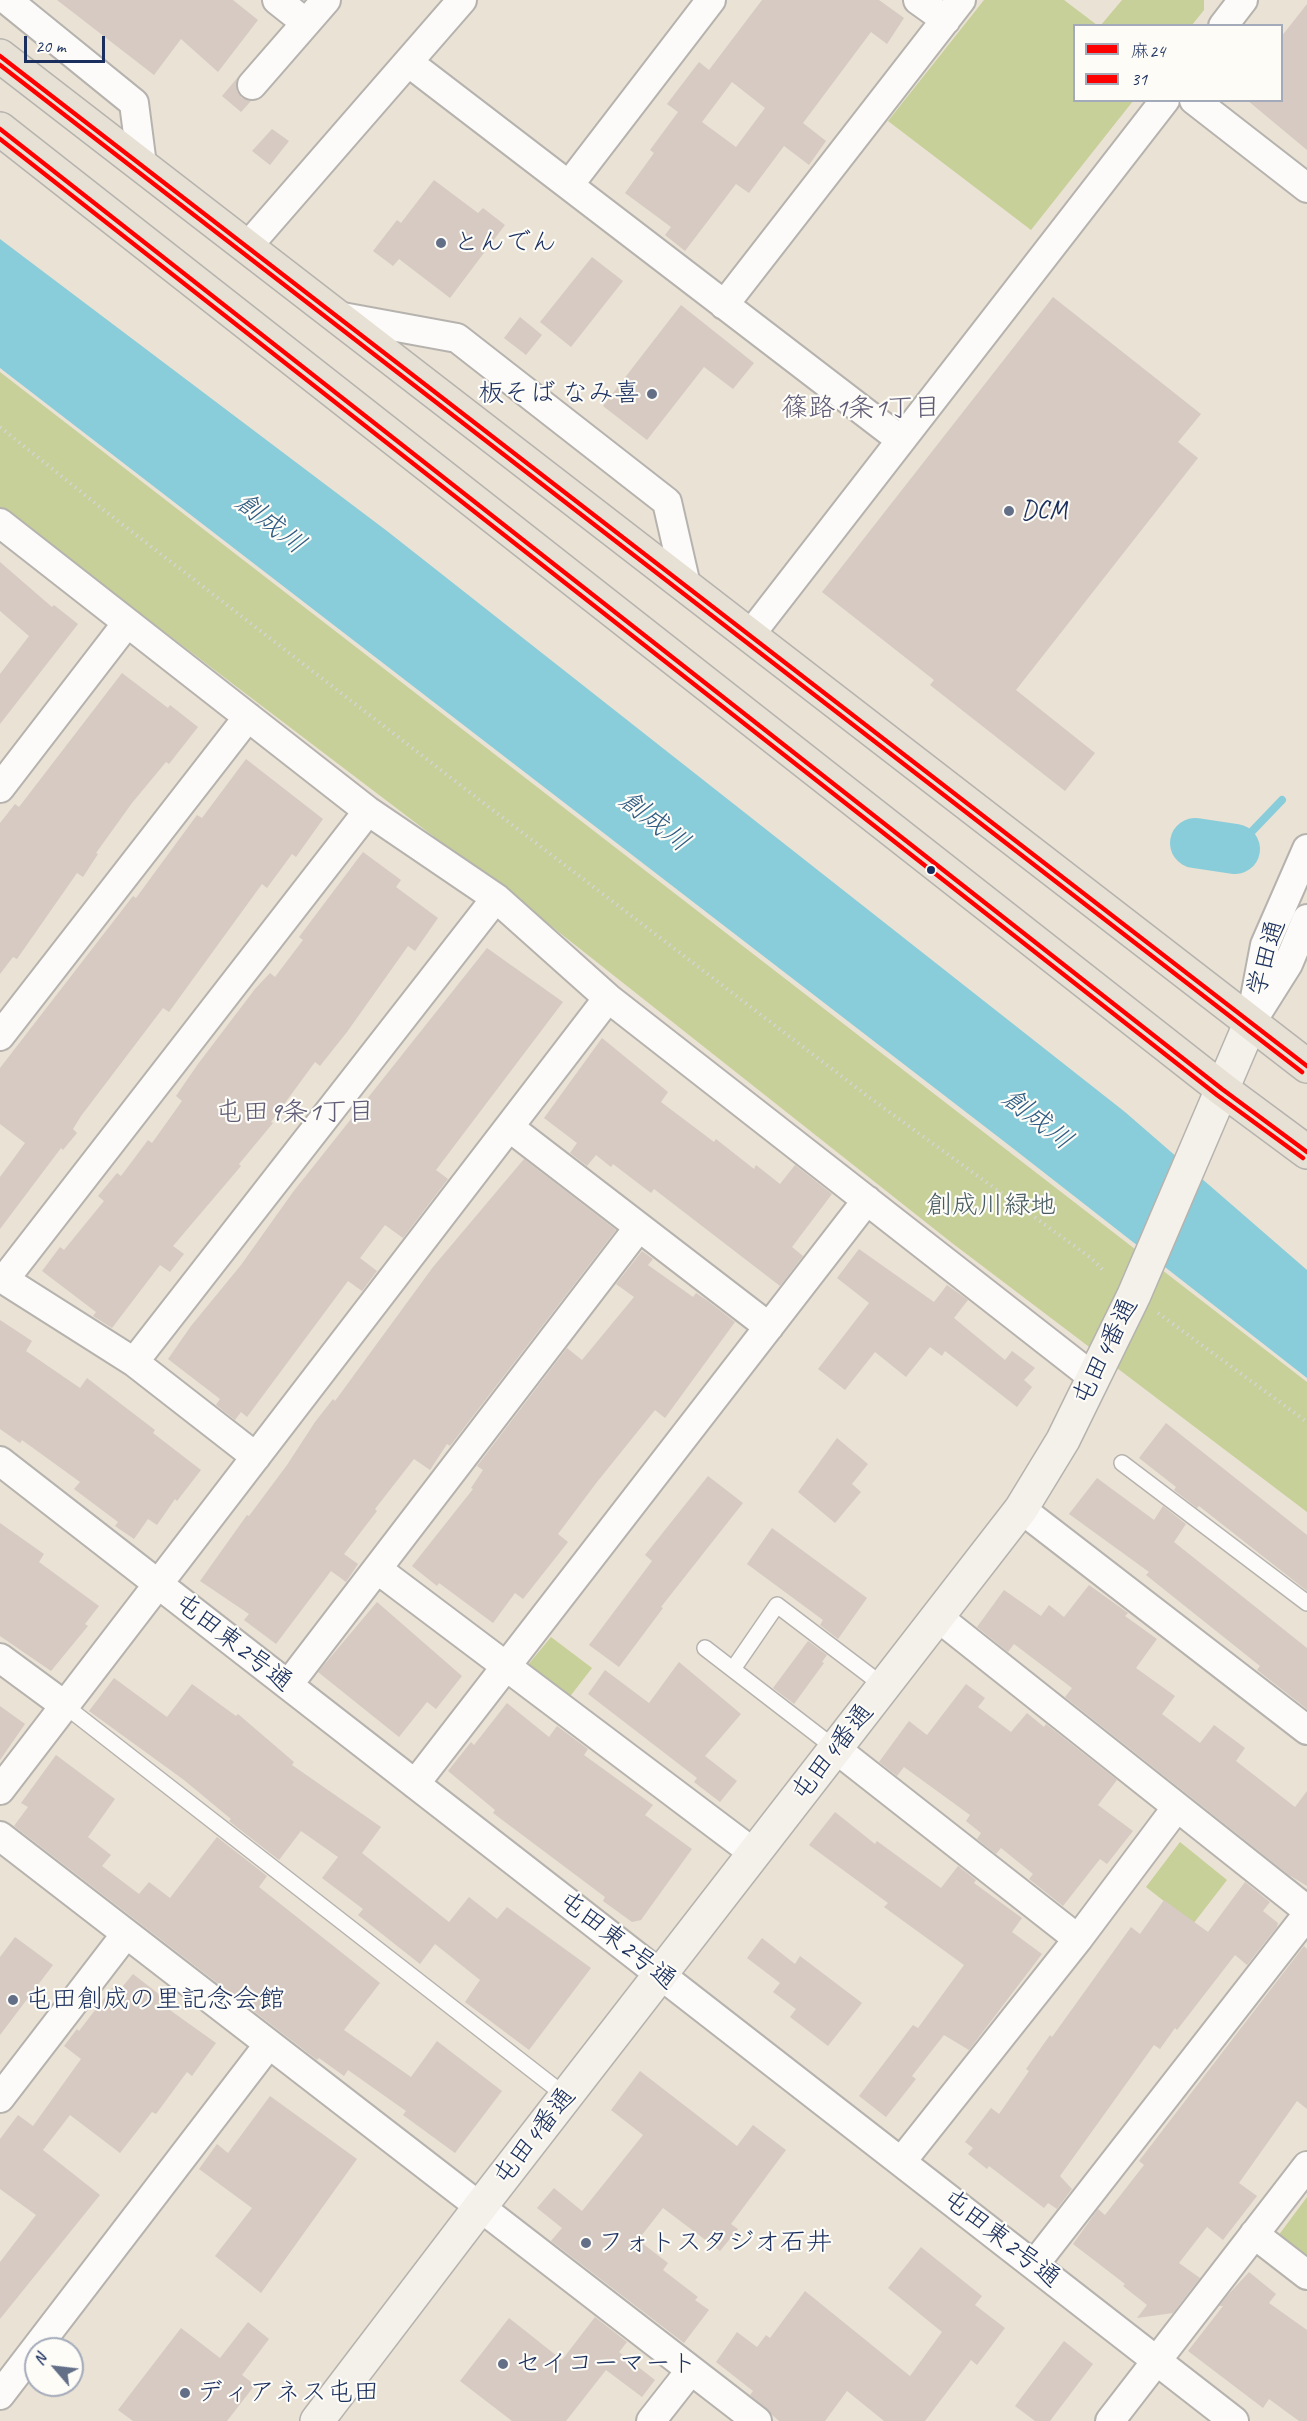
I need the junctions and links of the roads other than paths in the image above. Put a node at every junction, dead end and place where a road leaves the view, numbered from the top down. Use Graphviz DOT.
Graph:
graph roads {
  1 [pos="7,0"];
  2 [pos="277,0"];
  3 [pos="326,0"];
  4 [pos="462,0"];
  5 [pos="711,0"];
  6 [pos="918,0"];
  7 [pos="1240,1"];
  8 [pos="953,10"];
  9 [pos="306,23"];
  10 [pos="1225,24"];
  11 [pos="0,56"];
  12 [pos="408,62"];
  13 [pos="252,85"];
  14 [pos="1163,102"];
  15 [pos="1197,102"];
  16 [pos="0,129"];
  17 [pos="142,165"];
  18 [pos="568,185"];
  19 [pos="1307,188"];
  20 [pos="247,247"];
  21 [pos="724,304"];
  22 [pos="337,316"];
  23 [pos="902,440"];
  24 [pos="1,525"];
  25 [pos="686,585"];
  26 [pos="127,622"];
  27 [pos="750,635"];
  28 [pos="248,717"];
  29 [pos="0,788"];
  30 [pos="368,811"];
  31 [pos="1307,849"];
  32 [pos="496,898"];
  33 [pos="1307,919"];
  34 [pos="608,998"];
  35 [pos="1250,1024"];
  36 [pos="0,1036"];
  37 [pos="1307,1066"];
  38 [pos="1222,1089"];
  39 [pos="509,1127"];
  40 [pos="1307,1152"];
  41 [pos="867,1200"];
  42 [pos="639,1227"];
  43 [pos="2,1279"];
  44 [pos="769,1327"];
  45 [pos="134,1362"];
  46 [pos="1094,1378"];
  47 [pos="256,1457"];
  48 [pos="0,1461"];
  49 [pos="1122,1463"];
  50 [pos="1021,1509"];
  51 [pos="377,1569"];
  52 [pos="158,1584"];
  53 [pos="1307,1603"];
  54 [pos="939,1618"];
  55 [pos="705,1648"];
  56 [pos="0,1658"];
  57 [pos="506,1666"];
  58 [pos="733,1669"];
  59 [pos="288,1685"];
  60 [pos="885,1687"];
  61 [pos="64,1705"];
  62 [pos="1307,1730"];
  63 [pos="836,1749"];
  64 [pos="415,1784"];
  65 [pos="0,1790"];
  66 [pos="1177,1807"];
  67 [pos="0,1836"];
  68 [pos="755,1854"];
  69 [pos="1307,1910"];
  70 [pos="1307,1915"];
  71 [pos="126,1934"];
  72 [pos="1078,1939"];
  73 [pos="661,1975"];
  74 [pos="269,2044"];
  75 [pos="567,2097"];
  76 [pos="0,2098"];
  77 [pos="902,2162"];
  78 [pos="1307,2166"];
  79 [pos="480,2207"];
  80 [pos="1254,2234"];
  81 [pos="1034,2265"];
  82 [pos="1307,2275"];
  83 [pos="1156,2361"];
  84 [pos="691,2370"];
  85 [pos="0,2395"];
  86 [pos="317,2421"];
  87 [pos="651,2421"];
  88 [pos="757,2421"];
  89 [pos="1110,2421"];
  90 [pos="1234,2421"];
  1 -- 17 [label="street"];
  2 -- 9 [label="street"];
  3 -- 9 [label="street"];
  4 -- 12 [label="street"];
  5 -- 18 [label="street"];
  6 -- 8 [label="street"];
  7 -- 10 [label="street"];
  8 -- 21 [label="street"];
  9 -- 13 [label="street"];
  11 -- 17 [label="highway"];
  12 -- 18 [label="street"];
  12 -- 20 [label="street"];
  14 -- 23 [label="street"];
  15 -- 19 [label="street"];
  16 -- 38 [label="highway"];
  17 -- 20 [label="highway"];
  18 -- 21 [label="street"];
  20 -- 22 [label="highway"];
  21 -- 23 [label="street"];
  22 -- 25 [label="highway"];
  22 -- 25 [label="street"];
  23 -- 27 [label="street"];
  24 -- 26 [label="street"];
  25 -- 27 [label="highway"];
  26 -- 28 [label="street"];
  26 -- 29 [label="street"];
  27 -- 35 [label="highway"];
  28 -- 30 [label="street"];
  28 -- 36 [label="street"];
  30 -- 32 [label="street"];
  30 -- 43 [label="street"];
  31 -- 35 [label="street, 学田通"];
  32 -- 34 [label="street"];
  32 -- 45 [label="street"];
  33 -- 35 [label="street, 学田通"];
  34 -- 39 [label="street"];
  34 -- 41 [label="street"];
  35 -- 37 [label="highway"];
  35 -- 38 [label="street, 屯田4番通"];
  38 -- 40 [label="highway"];
  38 -- 46 [label="street, 屯田4番通"];
  39 -- 42 [label="street"];
  39 -- 47 [label="street"];
  41 -- 44 [label="street"];
  41 -- 46 [label="street"];
  42 -- 44 [label="street"];
  42 -- 51 [label="street"];
  43 -- 45 [label="street"];
  44 -- 57 [label="street"];
  45 -- 47 [label="street"];
  46 -- 50 [label="street, 屯田4番通"];
  47 -- 52 [label="street"];
  48 -- 52 [label="street, 屯田東2号通"];
  49 -- 53 [label="lane"];
  50 -- 54 [label="street, 屯田4番通"];
  50 -- 62 [label="street"];
  51 -- 57 [label="street"];
  51 -- 59 [label="street"];
  52 -- 59 [label="street, 屯田東2号通"];
  52 -- 61 [label="street"];
  54 -- 60 [label="street, 屯田4番通"];
  54 -- 66 [label="street"];
  55 -- 58 [label="lane"];
  56 -- 61 [label="street"];
  57 -- 64 [label="street"];
  57 -- 68 [label="street"];
  58 -- 60 [label="lane"];
  58 -- 63 [label="lane"];
  59 -- 64 [label="street, 屯田東2号通"];
  60 -- 63 [label="street, 屯田4番通"];
  61 -- 65 [label="street"];
  61 -- 75 [label="lane"];
  63 -- 68 [label="street, 屯田4番通"];
  63 -- 72 [label="street"];
  64 -- 73 [label="street, 屯田東2号通"];
  66 -- 69 [label="street"];
  66 -- 72 [label="street"];
  67 -- 71 [label="street"];
  68 -- 73 [label="street, 屯田4番通"];
  70 -- 81 [label="street"];
  71 -- 74 [label="street"];
  71 -- 76 [label="street"];
  72 -- 77 [label="street"];
  73 -- 75 [label="street, 屯田4番通"];
  73 -- 77 [label="street, 屯田東2号通"];
  74 -- 79 [label="street"];
  74 -- 85 [label="street"];
  75 -- 79 [label="street, 屯田4番通"];
  77 -- 81 [label="street, 屯田東2号通"];
  78 -- 80 [label="street"];
  79 -- 84 [label="street"];
  79 -- 86 [label="street, 屯田4番通"];
  80 -- 82 [label="street"];
  80 -- 83 [label="street"];
  81 -- 83 [label="street, 屯田東2号通"];
  83 -- 89 [label="street"];
  83 -- 90 [label="street, 屯田東2号通"];
  84 -- 87 [label="street"];
  84 -- 88 [label="street"];
}
